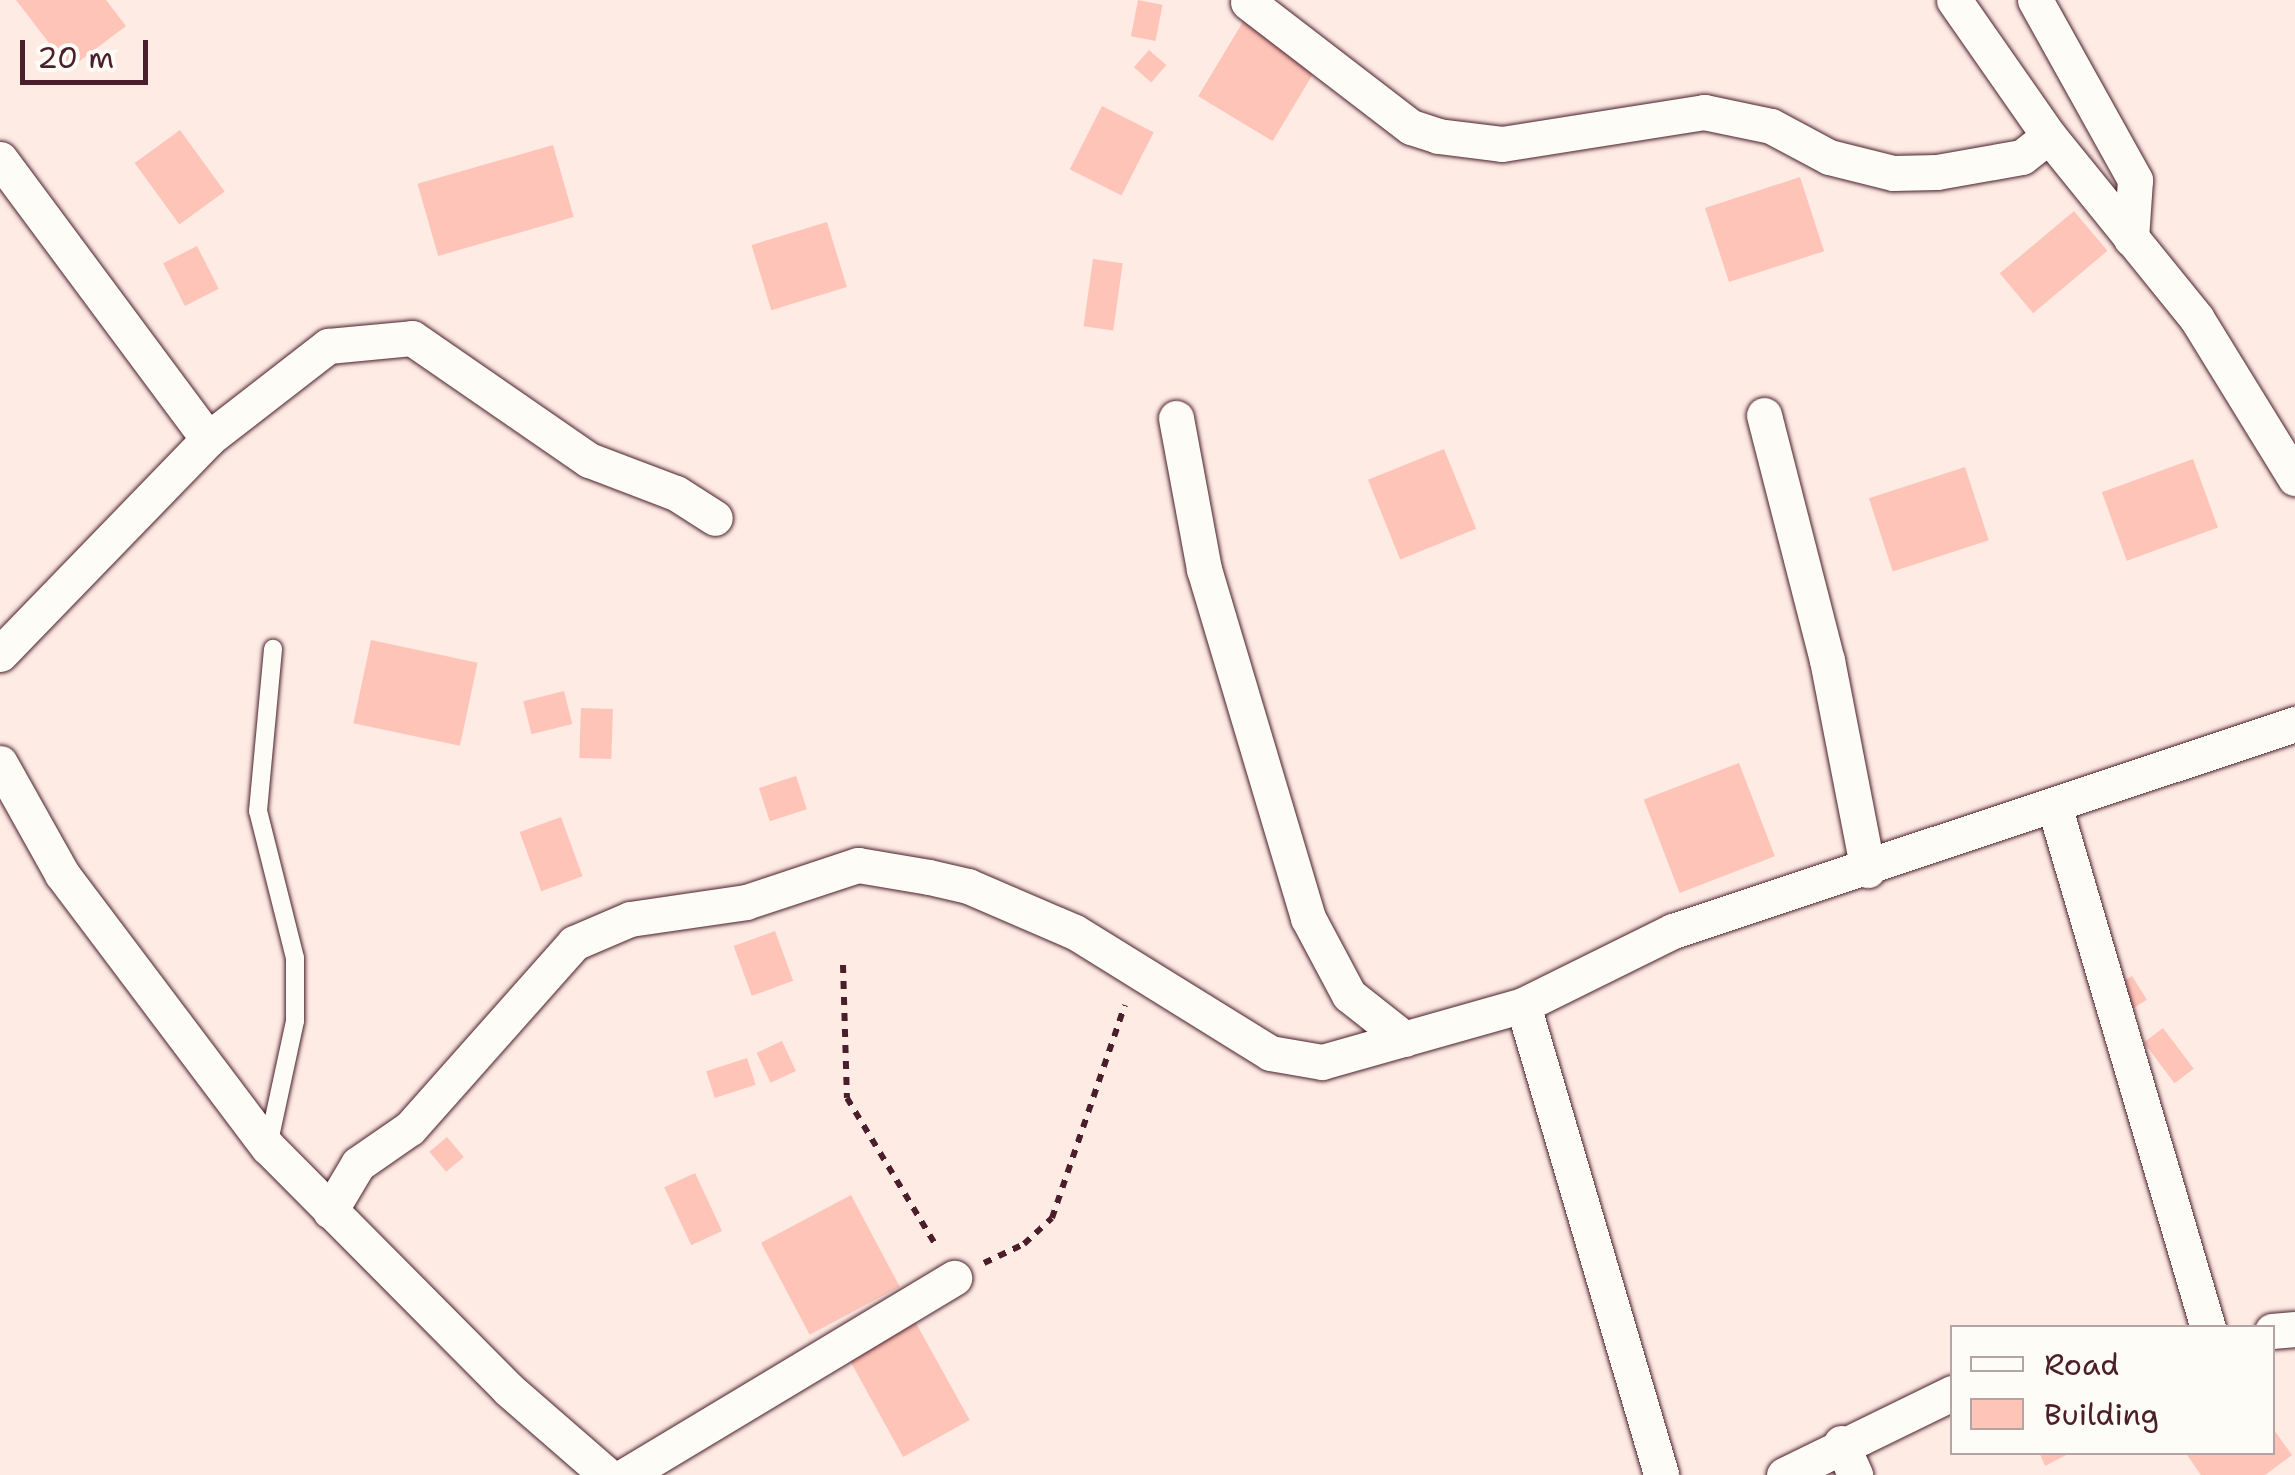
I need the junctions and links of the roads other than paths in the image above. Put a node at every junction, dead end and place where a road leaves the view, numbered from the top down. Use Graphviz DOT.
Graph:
graph roads {
  1 [pos="1954,0"];
  2 [pos="2035,0"];
  3 [pos="1248,2"];
  4 [pos="2049,136"];
  5 [pos="0,159"];
  6 [pos="2130,238"];
  7 [pos="1764,415"];
  8 [pos="1176,418"];
  9 [pos="208,440"];
  10 [pos="2295,478"];
  11 [pos="715,518"];
  12 [pos="273,649"];
  13 [pos="0,654"];
  14 [pos="2295,724"];
  15 [pos="0,763"];
  16 [pos="2054,805"];
  17 [pos="1868,870"];
  18 [pos="1523,1005"];
  19 [pos="1405,1038"];
  20 [pos="268,1147"];
  21 [pos="330,1211"];
  22 [pos="960,1275"];
  23 [pos="2207,1325"];
  24 [pos="1950,1394"];
  25 [pos="1848,1459"];
  26 [pos="607,1475"];
  27 [pos="626,1475"];
  28 [pos="1661,1475"];
  29 [pos="1784,1475"];
  1 -- 4 [label="street"];
  2 -- 6 [label="street"];
  3 -- 4 [label="street"];
  4 -- 6 [label="street"];
  5 -- 9 [label="street"];
  6 -- 10 [label="street"];
  7 -- 17 [label="street"];
  8 -- 19 [label="street"];
  9 -- 11 [label="street"];
  9 -- 13 [label="street"];
  12 -- 20 [label="lane"];
  14 -- 16 [label="street"];
  15 -- 20 [label="street"];
  16 -- 17 [label="street"];
  16 -- 23 [label="street"];
  17 -- 18 [label="street"];
  18 -- 19 [label="street"];
  18 -- 28 [label="street"];
  19 -- 21 [label="street"];
  20 -- 21 [label="street"];
  21 -- 26 [label="street"];
  22 -- 27 [label="street"];
  24 -- 25 [label="street"];
  25 -- 29 [label="street"];
}
